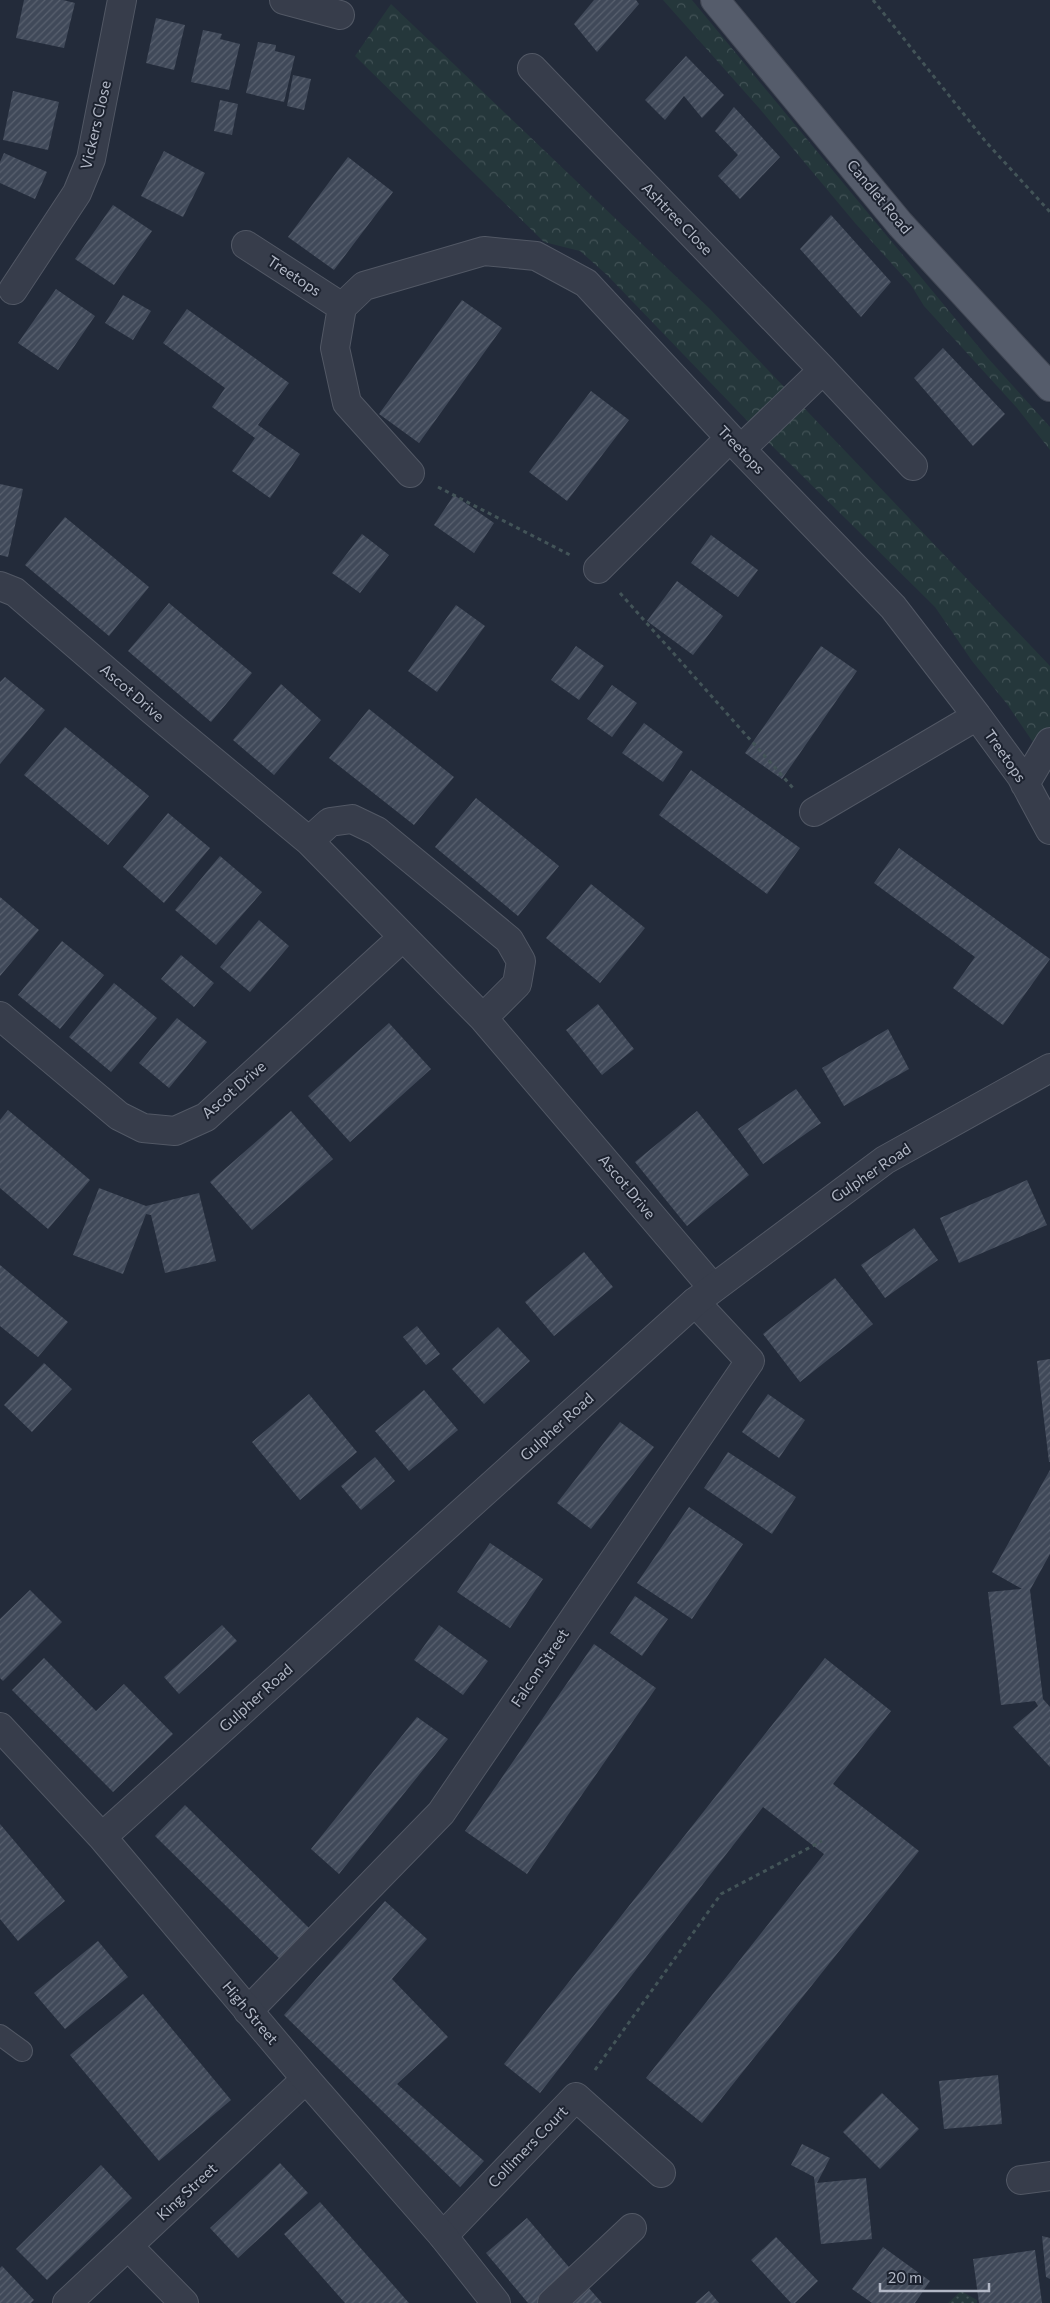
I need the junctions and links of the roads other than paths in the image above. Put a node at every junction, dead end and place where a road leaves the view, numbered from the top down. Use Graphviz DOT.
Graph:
graph roads {
  1 [pos="122,0"];
  2 [pos="284,0"];
  3 [pos="715,0"];
  4 [pos="340,14"];
  5 [pos="532,68"];
  6 [pos="246,245"];
  7 [pos="12,290"];
  8 [pos="342,307"];
  9 [pos="823,370"];
  10 [pos="1050,387"];
  11 [pos="735,444"];
  12 [pos="913,466"];
  13 [pos="410,473"];
  14 [pos="598,569"];
  15 [pos="0,586"];
  16 [pos="978,716"];
  17 [pos="1050,742"];
  18 [pos="1025,784"];
  19 [pos="814,812"];
  20 [pos="1050,830"];
  21 [pos="309,841"];
  22 [pos="403,937"];
  23 [pos="0,1016"];
  24 [pos="483,1018"];
  25 [pos="1050,1068"];
  26 [pos="704,1295"];
  27 [pos="0,1727"];
  28 [pos="102,1837"];
  29 [pos="248,2011"];
  30 [pos="0,2034"];
  31 [pos="22,2051"];
  32 [pos="306,2079"];
  33 [pos="661,2173"];
  34 [pos="1050,2176"];
  35 [pos="1021,2180"];
  36 [pos="632,2228"];
  37 [pos="443,2236"];
  38 [pos="128,2247"];
  39 [pos="67,2303"];
  40 [pos="184,2303"];
  41 [pos="496,2303"];
  42 [pos="552,2303"];
  1 -- 7 [label="street, Vickers Close"];
  2 -- 4 [label="street"];
  3 -- 10 [label="main road, Candlet Road"];
  5 -- 9 [label="street, Ashtree Close"];
  6 -- 8 [label="street, Treetops"];
  8 -- 11 [label="street, Treetops"];
  8 -- 13 [label="street"];
  9 -- 11 [label="street"];
  9 -- 12 [label="street, Ashtree Close"];
  11 -- 14 [label="street"];
  11 -- 16 [label="street, Treetops"];
  15 -- 21 [label="street, Ascot Drive"];
  16 -- 18 [label="street, Treetops"];
  16 -- 19 [label="street"];
  17 -- 18 [label="street"];
  18 -- 20 [label="street, Treetops"];
  21 -- 22 [label="street, Ascot Drive"];
  21 -- 24 [label="street"];
  22 -- 23 [label="street, Ascot Drive"];
  22 -- 24 [label="street, Ascot Drive"];
  24 -- 26 [label="street, Ascot Drive"];
  25 -- 26 [label="street, Gulpher Road"];
  26 -- 28 [label="street, Gulpher Road"];
  26 -- 29 [label="street, Falcon Street"];
  27 -- 28 [label="street, High Street"];
  28 -- 29 [label="street, High Street"];
  29 -- 32 [label="street, High Street"];
  30 -- 31 [label="lane"];
  32 -- 37 [label="street, High Street"];
  32 -- 38 [label="street, King Street"];
  33 -- 37 [label="street, Collimers Court"];
  34 -- 35 [label="street"];
  36 -- 42 [label="street"];
  37 -- 41 [label="street, High Street"];
  38 -- 39 [label="street, King Street"];
  38 -- 40 [label="street"];
}
